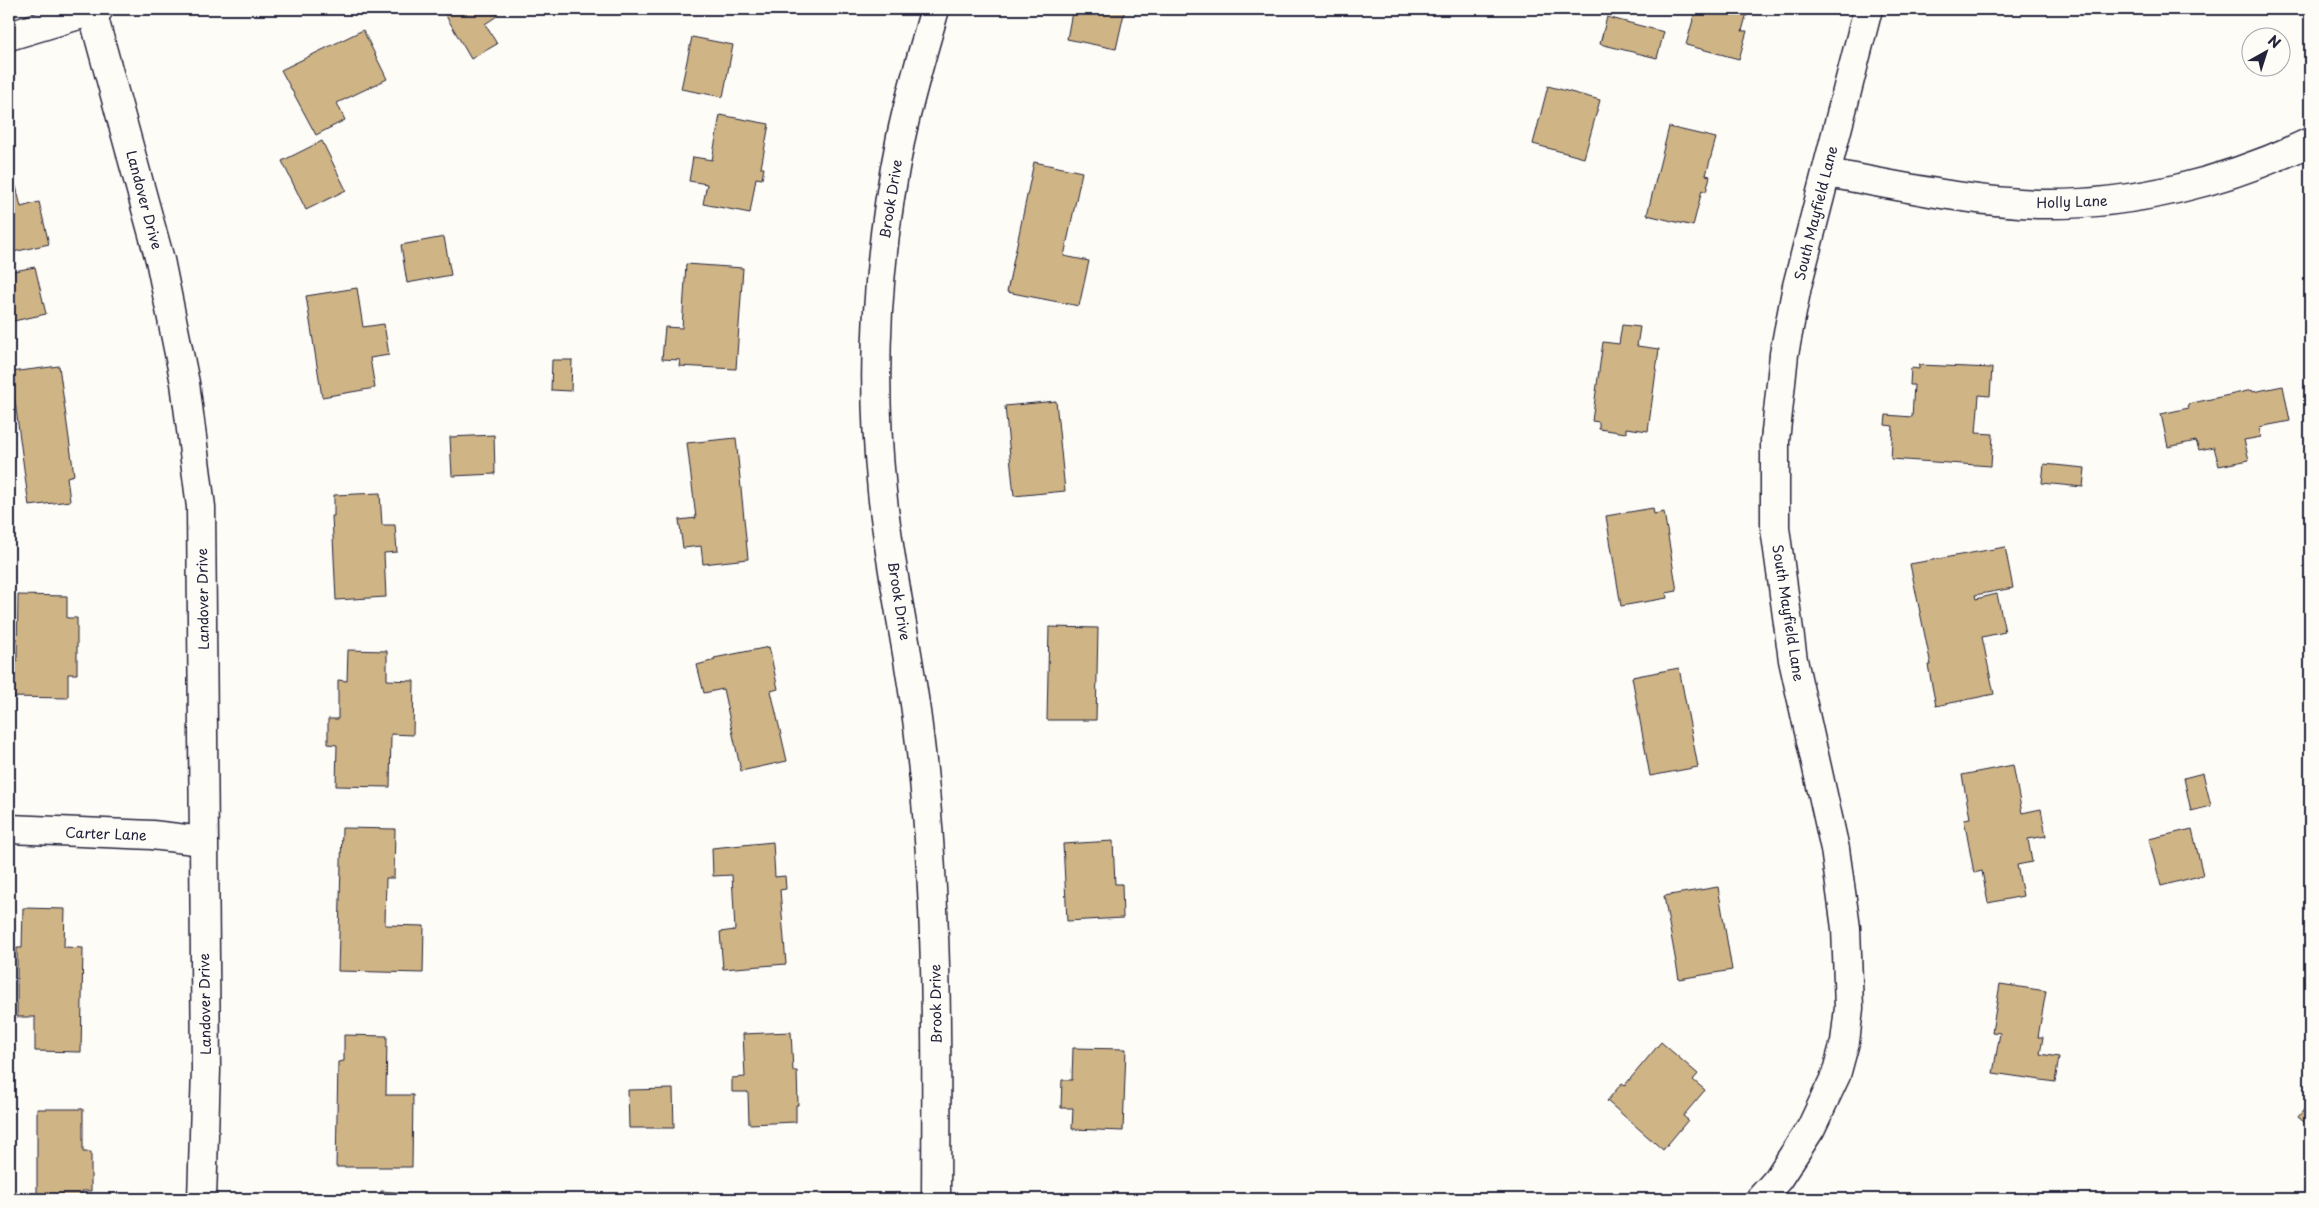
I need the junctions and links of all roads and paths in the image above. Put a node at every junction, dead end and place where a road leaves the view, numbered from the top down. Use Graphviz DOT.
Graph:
graph roads {
  1 [pos="935,9"];
  2 [pos="1868,9"];
  3 [pos="96,10"];
  4 [pos="9,36"];
  5 [pos="2310,142"];
  6 [pos="1827,173"];
  7 [pos="9,830"];
  8 [pos="204,841"];
  9 [pos="202,1199"];
  10 [pos="936,1199"];
  11 [pos="1760,1199"];
  1 -- 10 [label="street, Brook Drive"];
  2 -- 6 [label="street, South Mayfield Lane"];
  3 -- 4 [label="street"];
  3 -- 8 [label="street, Landover Drive"];
  5 -- 6 [label="street, Holly Lane"];
  6 -- 11 [label="street, South Mayfield Lane"];
  7 -- 8 [label="street, Carter Lane"];
  8 -- 9 [label="street, Landover Drive"];
}
